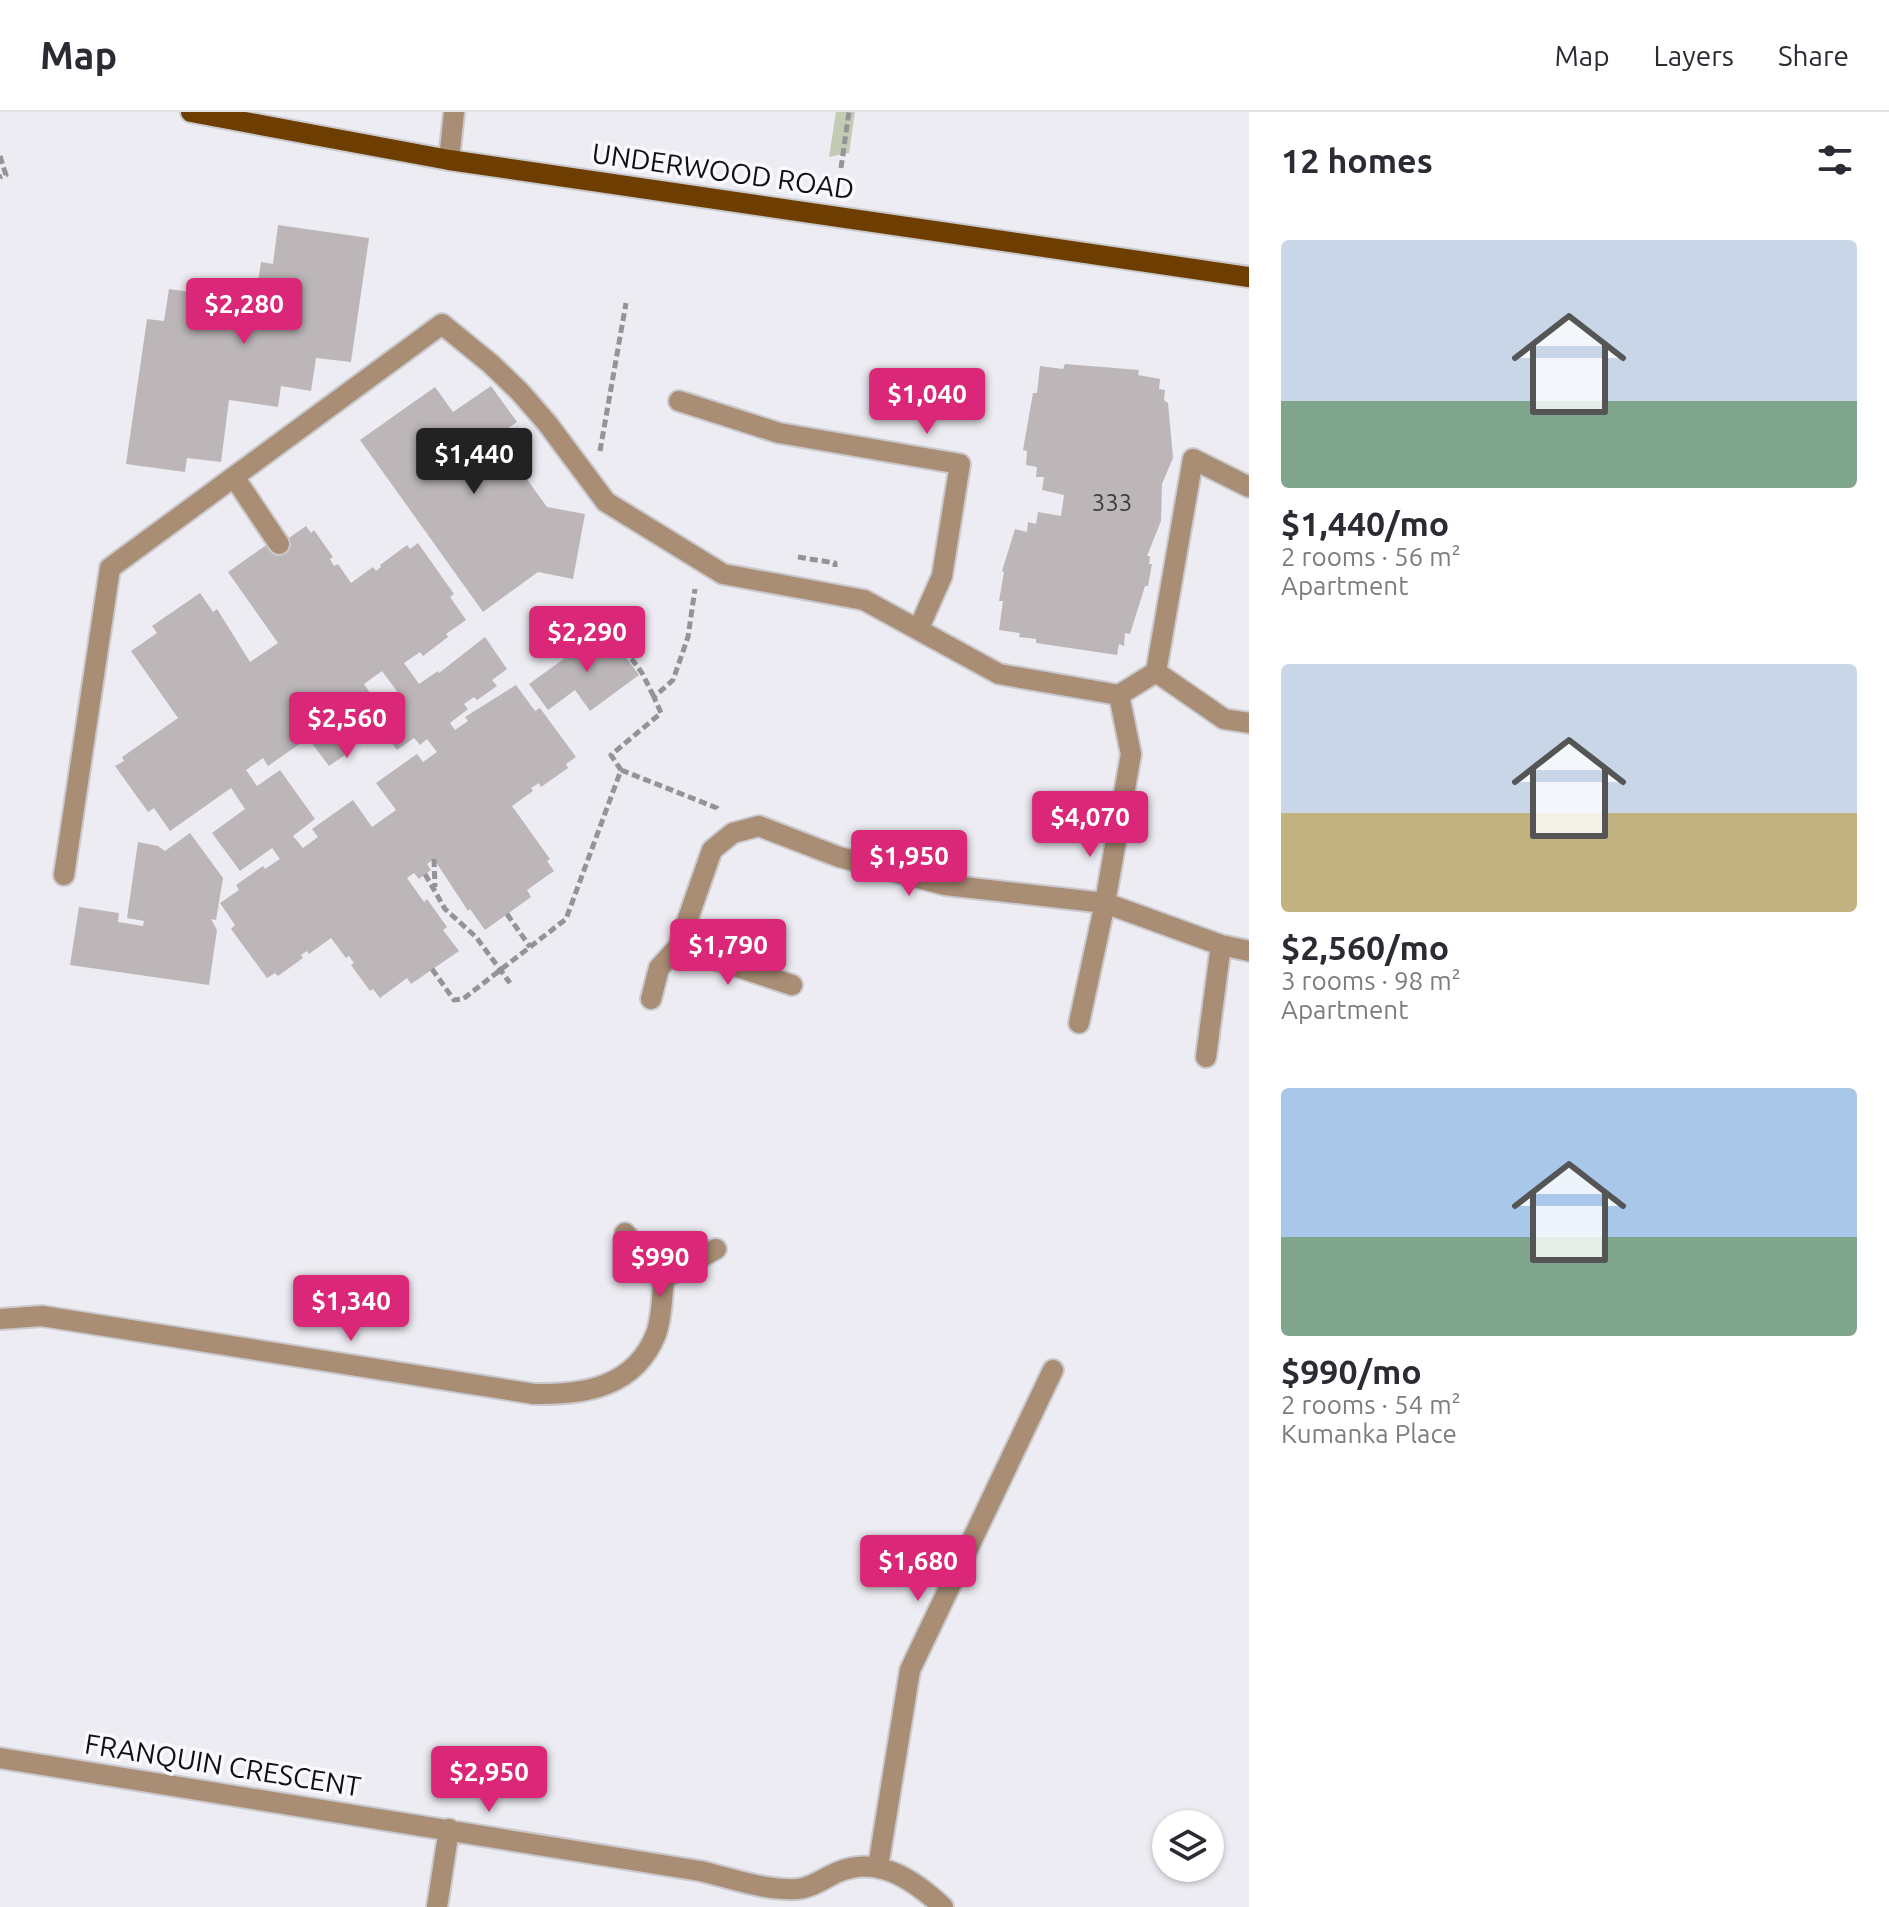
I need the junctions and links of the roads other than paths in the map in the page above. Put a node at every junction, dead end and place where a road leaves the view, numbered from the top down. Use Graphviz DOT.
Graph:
graph roads {
  1 [pos="191,112"];
  2 [pos="454,112"];
  3 [pos="449,160"];
  4 [pos="1249,277"];
  5 [pos="679,401"];
  6 [pos="234,477"];
  7 [pos="1249,487"];
  8 [pos="279,544"];
  9 [pos="919,628"];
  10 [pos="1156,672"];
  11 [pos="1119,695"];
  12 [pos="1249,723"];
  13 [pos="64,875"];
  14 [pos="1105,903"];
  15 [pos="1221,945"];
  16 [pos="678,947"];
  17 [pos="1249,951"];
  18 [pos="792,985"];
  19 [pos="651,999"];
  20 [pos="1079,1023"];
  21 [pos="1206,1057"];
  22 [pos="625,1233"];
  23 [pos="716,1249"];
  24 [pos="664,1278"];
  25 [pos="0,1319"];
  26 [pos="1053,1370"];
  27 [pos="0,1758"];
  28 [pos="449,1829"];
  29 [pos="878,1867"];
  30 [pos="437,1907"];
  31 [pos="943,1907"];
  1 -- 3 [label="main road, UNDERWOOD ROAD"];
  2 -- 3 [label="street"];
  3 -- 4 [label="main road, UNDERWOOD ROAD"];
  5 -- 9 [label="street"];
  6 -- 8 [label="street"];
  6 -- 9 [label="street"];
  6 -- 13 [label="street"];
  7 -- 10 [label="street"];
  9 -- 11 [label="street"];
  10 -- 11 [label="street"];
  10 -- 12 [label="street"];
  11 -- 14 [label="street"];
  14 -- 15 [label="street"];
  14 -- 16 [label="street"];
  14 -- 20 [label="street"];
  15 -- 17 [label="street"];
  15 -- 21 [label="street"];
  16 -- 18 [label="street"];
  16 -- 19 [label="street"];
  22 -- 24 [label="street"];
  23 -- 24 [label="street"];
  24 -- 25 [label="street"];
  26 -- 29 [label="street"];
  27 -- 28 [label="street, FRANQUIN CRESCENT"];
  28 -- 29 [label="street, FRANQUIN CRESCENT"];
  28 -- 30 [label="street"];
  29 -- 31 [label="street"];
}
